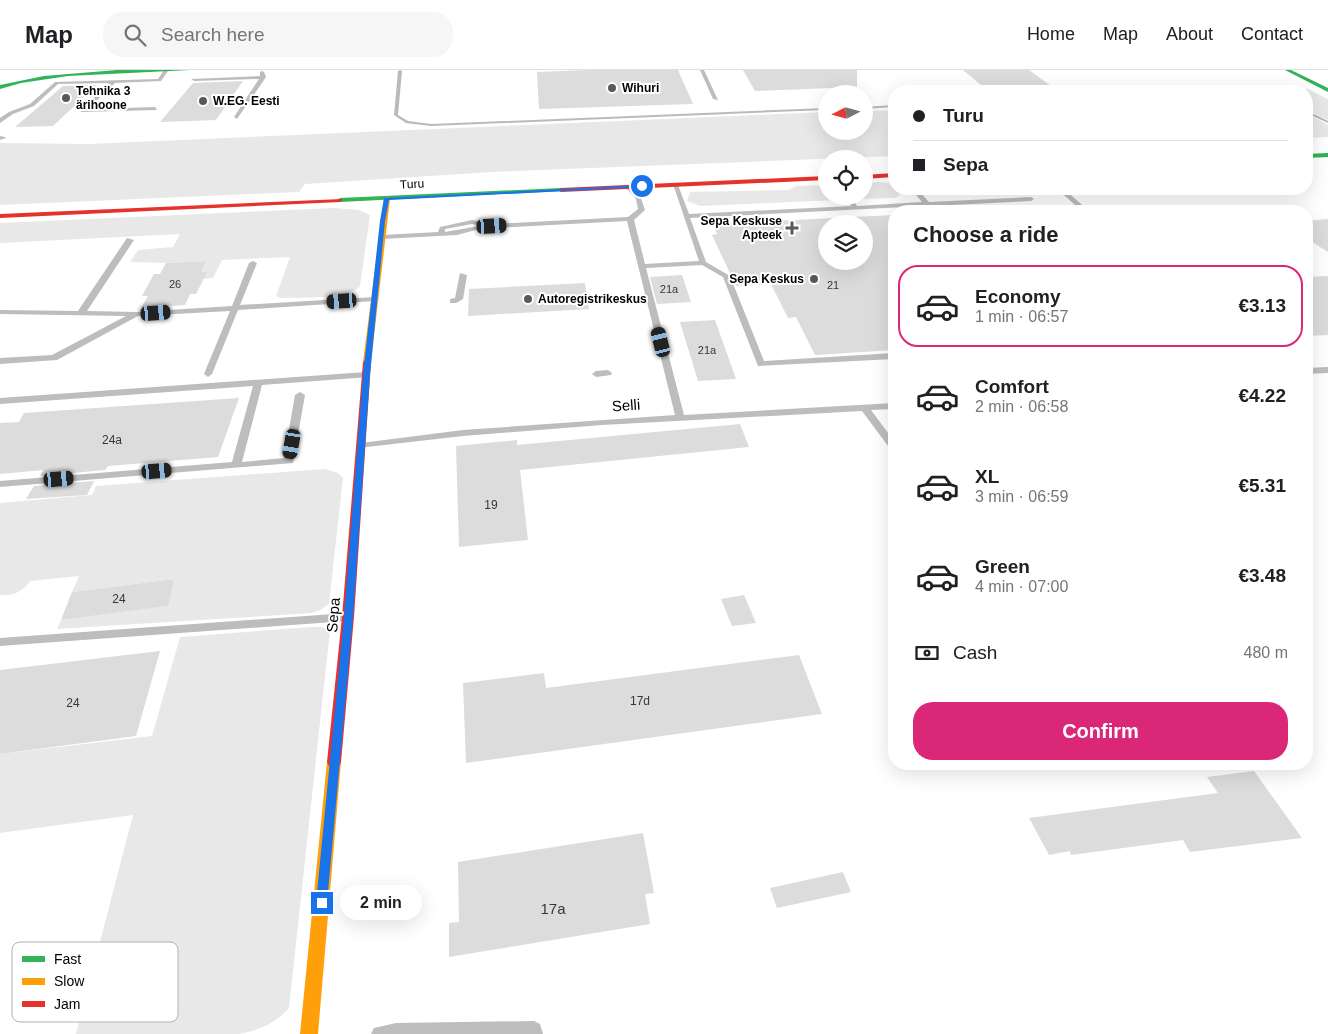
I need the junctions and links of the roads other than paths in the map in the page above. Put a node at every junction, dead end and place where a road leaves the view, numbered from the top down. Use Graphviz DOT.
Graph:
graph roads {
  1 [pos="262,70"];
  2 [pos="702,70"];
  3 [pos="1288,70"];
  4 [pos="166,71"];
  5 [pos="191,75"];
  6 [pos="263,77"];
  7 [pos="114,81"];
  8 [pos="0,87"];
  9 [pos="1328,90"];
  10 [pos="716,99"];
  11 [pos="155,109"];
  12 [pos="237,117"];
  13 [pos="0,121"];
  14 [pos="1328,155"];
  15 [pos="1313,156"];
  16 [pos="888,175"];
  17 [pos="873,176"];
  18 [pos="818,178"];
  19 [pos="675,185"];
  20 [pos="628,187"];
  21 [pos="919,195"];
  22 [pos="1067,195"];
  23 [pos="387,198"];
  24 [pos="1031,198"];
  25 [pos="965,202"];
  26 [pos="926,204"];
  27 [pos="903,205"];
  28 [pos="968,205"];
  29 [pos="1079,205"];
  30 [pos="888,206"];
  31 [pos="856,207"];
  32 [pos="0,216"];
  33 [pos="687,216"];
  34 [pos="630,219"];
  35 [pos="382,237"];
  36 [pos="130,240"];
  37 [pos="253,262"];
  38 [pos="703,263"];
  39 [pos="642,266"];
  40 [pos="463,276"];
  41 [pos="375,299"];
  42 [pos="453,301"];
  43 [pos="234,308"];
  44 [pos="0,312"];
  45 [pos="81,313"];
  46 [pos="137,314"];
  47 [pos="888,356"];
  48 [pos="0,362"];
  49 [pos="1328,370"];
  50 [pos="1313,371"];
  51 [pos="608,373"];
  52 [pos="208,374"];
  53 [pos="596,374"];
  54 [pos="366,375"];
  55 [pos="258,382"];
  56 [pos="300,395"];
  57 [pos="0,401"];
  58 [pos="888,406"];
  59 [pos="866,408"];
  60 [pos="680,417"];
  61 [pos="888,439"];
  62 [pos="361,446"];
  63 [pos="236,465"];
  64 [pos="0,484"];
  65 [pos="348,617"];
  66 [pos="0,642"];
  67 [pos="310,1034"];
  68 [pos="380,1034"];
  69 [pos="534,1034"];
  1 -- 6 [label="lane"];
  2 -- 10 [label="lane"];
  3 -- 9 [label="street"];
  4 -- 5 [label="street"];
  4 -- 7 [label="lane"];
  4 -- 8 [label="street"];
  5 -- 6 [label="lane"];
  6 -- 12 [label="lane"];
  7 -- 11 [label="lane"];
  7 -- 13 [label="lane"];
  14 -- 15 [label="street"];
  16 -- 17 [label="street"];
  18 -- 19 [label="street, Turu"];
  19 -- 20 [label="street, Turu"];
  19 -- 33 [label="lane"];
  20 -- 23 [label="street, Turu"];
  20 -- 34 [label="lane"];
  21 -- 26 [label="lane"];
  22 -- 29 [label="lane"];
  23 -- 32 [label="street, Turu"];
  23 -- 35 [label="street, Sepa"];
  24 -- 25 [label="lane"];
  25 -- 26 [label="lane"];
  25 -- 28 [label="lane"];
  26 -- 27 [label="lane"];
  30 -- 31 [label="lane"];
  31 -- 33 [label="lane"];
  33 -- 38 [label="lane"];
  34 -- 35 [label="lane"];
  34 -- 39 [label="lane"];
  35 -- 41 [label="street, Sepa"];
  36 -- 45 [label="lane"];
  37 -- 43 [label="lane"];
  38 -- 39 [label="lane"];
  38 -- 47 [label="lane"];
  39 -- 60 [label="lane"];
  40 -- 42 [label="lane"];
  41 -- 43 [label="lane"];
  41 -- 54 [label="street, Sepa"];
  43 -- 46 [label="lane"];
  43 -- 52 [label="lane"];
  44 -- 45 [label="lane"];
  45 -- 46 [label="lane"];
  46 -- 48 [label="lane"];
  49 -- 50 [label="lane"];
  51 -- 53 [label="lane"];
  54 -- 55 [label="lane"];
  54 -- 62 [label="street, Sepa"];
  55 -- 57 [label="lane"];
  55 -- 63 [label="lane"];
  56 -- 63 [label="lane"];
  58 -- 59 [label="lane, Selli"];
  59 -- 60 [label="lane, Selli"];
  59 -- 61 [label="lane"];
  60 -- 62 [label="lane, Selli"];
  62 -- 65 [label="street, Sepa"];
  63 -- 64 [label="lane"];
  65 -- 66 [label="lane"];
  65 -- 67 [label="street, Sepa"];
  68 -- 69 [label="lane"];
}
